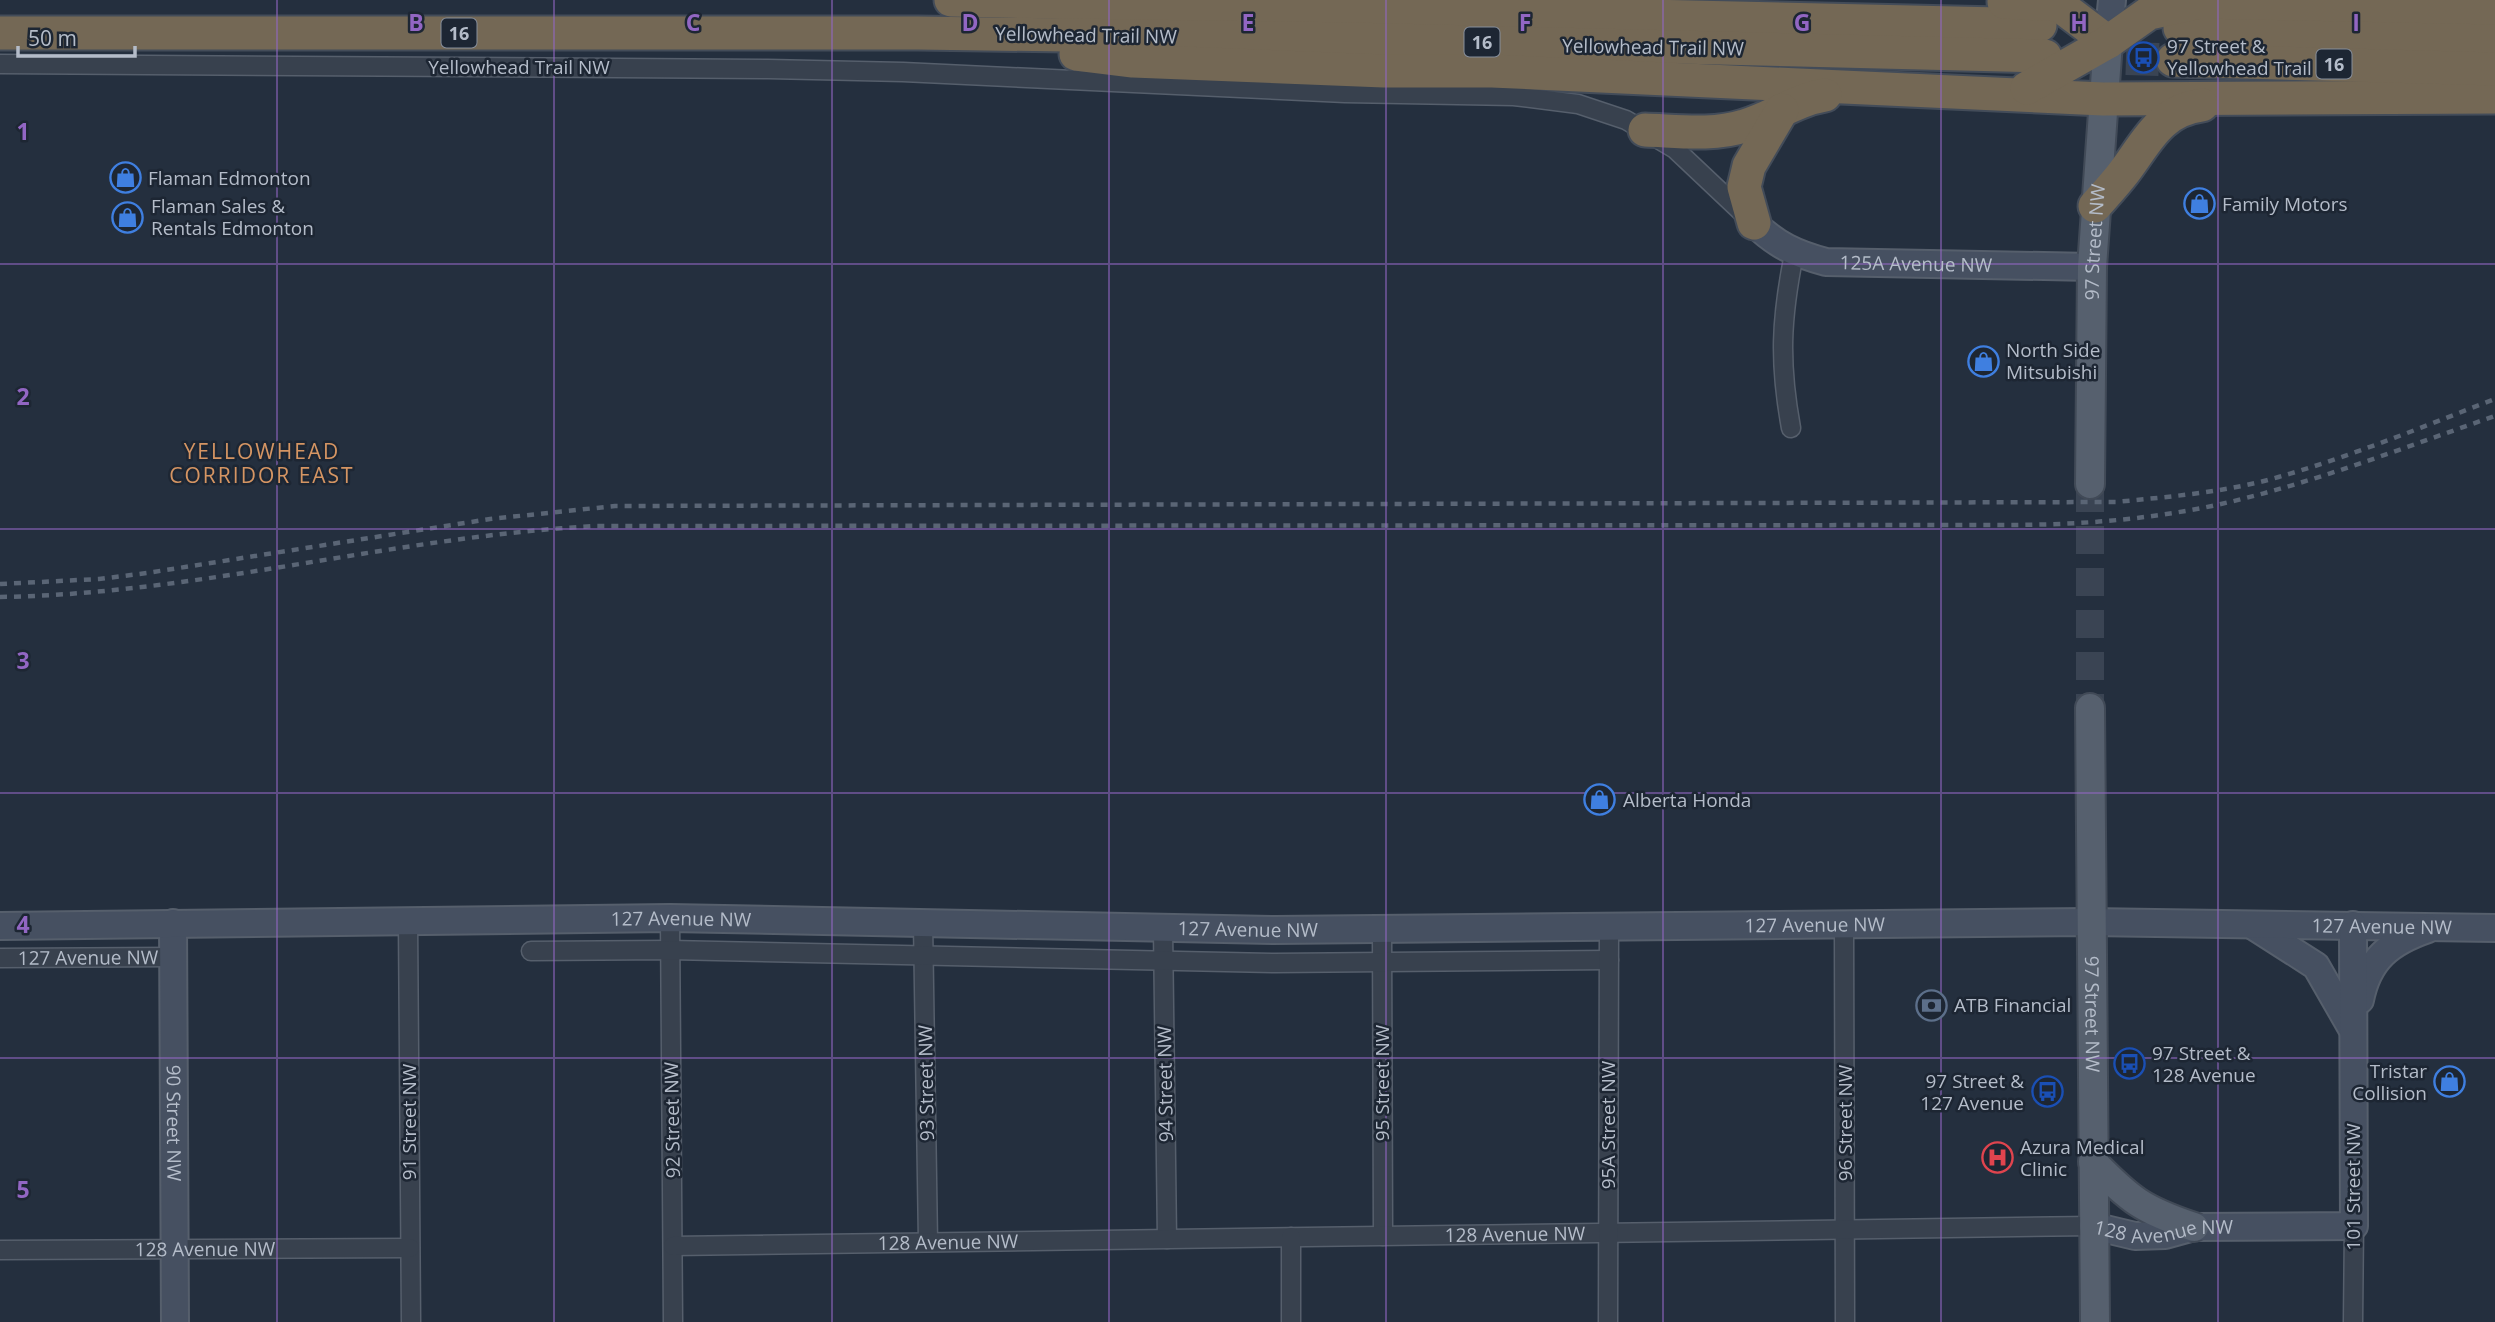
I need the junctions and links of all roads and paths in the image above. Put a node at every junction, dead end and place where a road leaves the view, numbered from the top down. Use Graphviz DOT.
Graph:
graph roads {
  1 [pos="951,0"];
  2 [pos="1234,0"];
  3 [pos="1910,0"];
  4 [pos="2112,0"];
  5 [pos="1968,1"];
  6 [pos="2281,1"];
  7 [pos="1184,4"];
  8 [pos="2495,8"];
  9 [pos="2178,31"];
  10 [pos="0,33"];
  11 [pos="918,33"];
  12 [pos="2495,37"];
  13 [pos="2040,39"];
  14 [pos="2108,42"];
  15 [pos="0,64"];
  16 [pos="2495,69"];
  17 [pos="1854,89"];
  18 [pos="2002,96"];
  19 [pos="2495,97"];
  20 [pos="2104,99"];
  21 [pos="2203,100"];
  22 [pos="2238,100"];
  23 [pos="1783,107"];
  24 [pos="1645,130"];
  25 [pos="2095,205"];
  26 [pos="1754,223"];
  27 [pos="1794,254"];
  28 [pos="2092,267"];
  29 [pos="1791,428"];
  30 [pos="2090,484"];
  31 [pos="2090,708"];
  32 [pos="670,918"];
  33 [pos="408,921"];
  34 [pos="2090,922"];
  35 [pos="173,923"];
  36 [pos="923,923"];
  37 [pos="2249,923"];
  38 [pos="1844,925"];
  39 [pos="2353,925"];
  40 [pos="0,926"];
  41 [pos="1609,927"];
  42 [pos="2434,927"];
  43 [pos="2495,928"];
  44 [pos="1163,929"];
  45 [pos="1382,929"];
  46 [pos="670,950"];
  47 [pos="531,951"];
  48 [pos="924,955"];
  49 [pos="173,957"];
  50 [pos="0,958"];
  51 [pos="1609,960"];
  52 [pos="1164,961"];
  53 [pos="1382,962"];
  54 [pos="2353,1032"];
  55 [pos="2093,1162"];
  56 [pos="2354,1226"];
  57 [pos="2194,1227"];
  58 [pos="1845,1229"];
  59 [pos="2093,1230"];
  60 [pos="1608,1233"];
  61 [pos="1383,1236"];
  62 [pos="1291,1237"];
  63 [pos="1167,1239"];
  64 [pos="928,1242"];
  65 [pos="673,1246"];
  66 [pos="410,1248"];
  67 [pos="174,1249"];
  68 [pos="0,1250"];
  69 [pos="175,1322"];
  70 [pos="411,1322"];
  71 [pos="673,1322"];
  72 [pos="1291,1322"];
  73 [pos="1608,1322"];
  74 [pos="1845,1322"];
  75 [pos="2095,1322"];
  76 [pos="2353,1322"];
  1 -- 7 [label="highway, Yellowhead Trail NW / 16"];
  2 -- 7 [label="highway"];
  3 -- 5 [label="highway"];
  4 -- 14 [label="main road, 97 Street NW"];
  5 -- 13 [label="highway"];
  6 -- 8 [label="highway"];
  6 -- 9 [label="highway"];
  7 -- 13 [label="highway, Yellowhead Trail NW / 16"];
  9 -- 12 [label="highway, 16"];
  9 -- 14 [label="highway"];
  9 -- 16 [label="highway, 16"];
  9 -- 21 [label="highway"];
  10 -- 11 [label="highway, Yellowhead Trail NW / 16"];
  11 -- 13 [label="highway, Yellowhead Trail NW / 16"];
  11 -- 17 [label="highway"];
  13 -- 14 [label="highway"];
  13 -- 14 [label="highway"];
  13 -- 18 [label="highway"];
  14 -- 20 [label="main road, 97 Street NW"];
  15 -- 24 [label="street, Yellowhead Trail NW"];
  17 -- 18 [label="highway"];
  17 -- 23 [label="highway"];
  18 -- 20 [label="highway"];
  19 -- 22 [label="highway"];
  20 -- 21 [label="highway"];
  20 -- 25 [label="main road, 97 Street NW"];
  21 -- 22 [label="highway"];
  22 -- 25 [label="highway"];
  23 -- 24 [label="highway"];
  23 -- 26 [label="highway"];
  24 -- 26 [label="street, Yellowhead Trail NW"];
  25 -- 28 [label="main road, 97 Street NW"];
  26 -- 27 [label="main road, 125A Avenue NW"];
  27 -- 28 [label="main road, 125A Avenue NW"];
  27 -- 29 [label="street"];
  28 -- 30 [label="main road, 97 Street NW"];
  31 -- 34 [label="main road, 97 Street NW"];
  32 -- 33 [label="main road, 127 Avenue NW"];
  32 -- 36 [label="main road, 127 Avenue NW"];
  32 -- 46 [label="street, 92 Street NW"];
  33 -- 35 [label="main road, 127 Avenue NW"];
  33 -- 66 [label="street, 91 Street NW"];
  34 -- 37 [label="main road, 127 Avenue NW"];
  34 -- 38 [label="main road, 127 Avenue NW"];
  34 -- 55 [label="main road, 97 Street NW"];
  35 -- 40 [label="main road, 127 Avenue NW"];
  35 -- 49 [label="main road, 90 Street NW"];
  36 -- 44 [label="main road, 127 Avenue NW"];
  36 -- 48 [label="street, 93 Street NW"];
  37 -- 39 [label="main road, 127 Avenue NW"];
  37 -- 54 [label="main road"];
  38 -- 41 [label="main road, 127 Avenue NW"];
  38 -- 58 [label="street, 96 Street NW"];
  39 -- 42 [label="main road, 127 Avenue NW"];
  39 -- 54 [label="main road, 101 Street NW"];
  41 -- 45 [label="main road, 127 Avenue NW"];
  41 -- 51 [label="street, 95A Street NW"];
  42 -- 43 [label="main road, 127 Avenue NW"];
  42 -- 54 [label="main road"];
  44 -- 45 [label="main road, 127 Avenue NW"];
  44 -- 52 [label="street, 94 Street NW"];
  45 -- 53 [label="street, 95 Street NW"];
  46 -- 47 [label="street, 127 Avenue NW"];
  46 -- 48 [label="street, 127 Avenue NW"];
  46 -- 65 [label="street, 92 Street NW"];
  48 -- 52 [label="street, 127 Avenue NW"];
  48 -- 64 [label="street, 93 Street NW"];
  49 -- 50 [label="street, 127 Avenue NW"];
  49 -- 67 [label="main road, 90 Street NW"];
  51 -- 53 [label="street, 127 Avenue NW"];
  51 -- 60 [label="street, 95A Street NW"];
  52 -- 53 [label="street, 127 Avenue NW"];
  52 -- 63 [label="street, 94 Street NW"];
  53 -- 61 [label="street, 95 Street NW"];
  54 -- 56 [label="main road, 101 Street NW"];
  55 -- 57 [label="main road"];
  55 -- 59 [label="main road, 97 Street NW"];
  56 -- 57 [label="main road, 128 Avenue NW"];
  56 -- 76 [label="street, 101 Street NW"];
  57 -- 59 [label="main road, 128 Avenue NW"];
  58 -- 59 [label="street, 128 Avenue NW"];
  58 -- 60 [label="street, 128 Avenue NW"];
  58 -- 74 [label="street, 96 Street NW"];
  59 -- 75 [label="main road, 97 Street NW"];
  60 -- 61 [label="street, 128 Avenue NW"];
  60 -- 73 [label="street, 95A Street NW"];
  61 -- 62 [label="street, 128 Avenue NW"];
  62 -- 63 [label="street, 128 Avenue NW"];
  62 -- 72 [label="street"];
  63 -- 64 [label="street, 128 Avenue NW"];
  64 -- 65 [label="street, 128 Avenue NW"];
  65 -- 71 [label="street, 92 Street NW"];
  66 -- 67 [label="street, 128 Avenue NW"];
  66 -- 70 [label="street, 91 Street NW"];
  67 -- 68 [label="street, 128 Avenue NW"];
  67 -- 69 [label="main road, 90 Street NW"];
}
